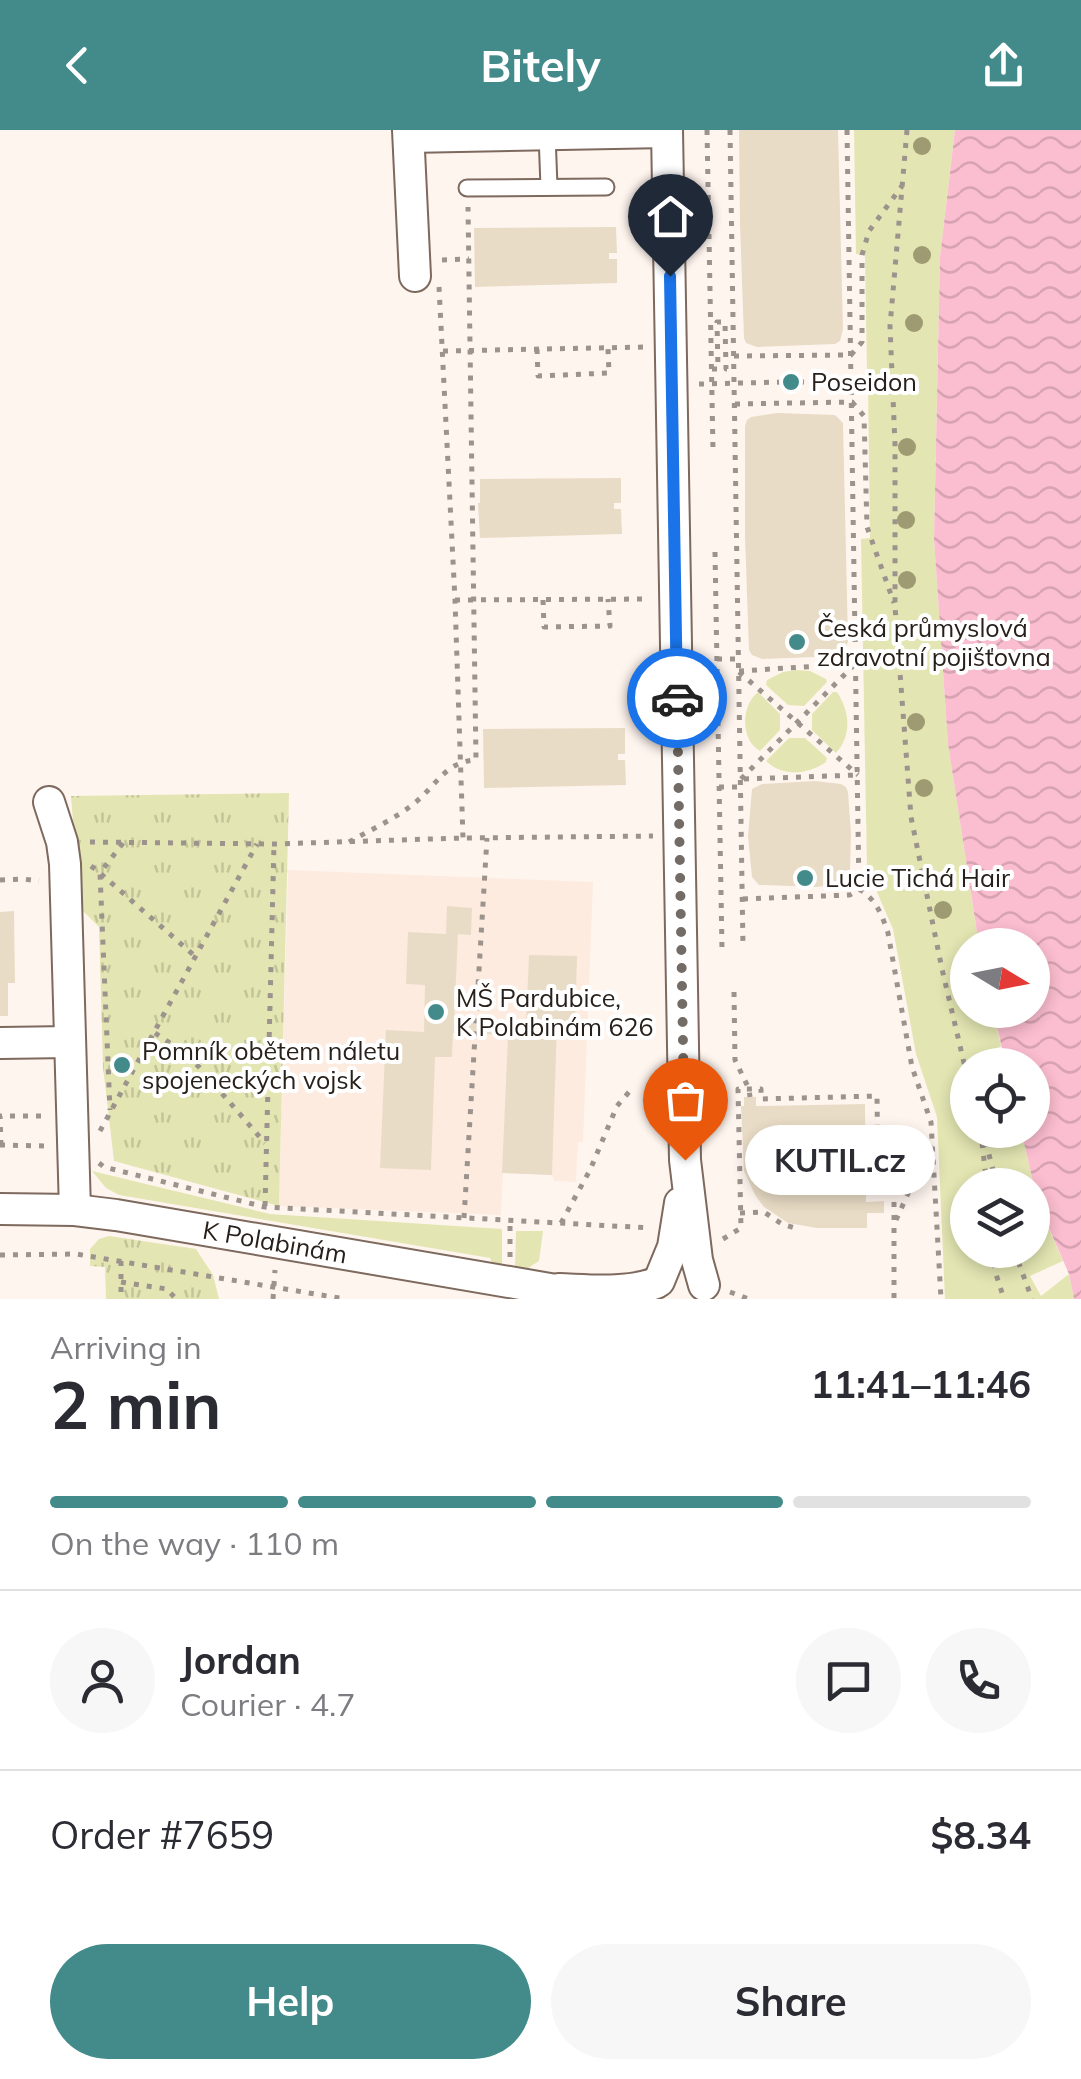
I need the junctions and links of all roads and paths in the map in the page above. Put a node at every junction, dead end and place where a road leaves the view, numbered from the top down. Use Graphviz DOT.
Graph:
graph roads {
  1 [pos="707,130"];
  2 [pos="730,130"];
  3 [pos="847,130"];
  4 [pos="907,130"];
  5 [pos="667,131"];
  6 [pos="409,134"];
  7 [pos="548,134"];
  8 [pos="902,184"];
  9 [pos="606,186"];
  10 [pos="467,188"];
  11 [pos="549,188"];
  12 [pos="469,259"];
  13 [pos="430,271"];
  14 [pos="645,347"];
  15 [pos="608,348"];
  16 [pos="538,349"];
  17 [pos="470,350"];
  18 [pos="442,351"];
  19 [pos="851,355"];
  20 [pos="734,356"];
  21 [pos="712,369"];
  22 [pos="734,369"];
  23 [pos="852,380"];
  24 [pos="783,382"];
  25 [pos="799,382"];
  26 [pos="734,383"];
  27 [pos="712,384"];
  28 [pos="792,390"];
  29 [pos="852,402"];
  30 [pos="792,403"];
  31 [pos="735,404"];
  32 [pos="713,451"];
  33 [pos="715,552"];
  34 [pos="649,599"];
  35 [pos="455,600"];
  36 [pos="474,600"];
  37 [pos="542,600"];
  38 [pos="608,600"];
  39 [pos="895,607"];
  40 [pos="717,659"];
  41 [pos="739,659"];
  42 [pos="856,664"];
  43 [pos="739,672"];
  44 [pos="797,722"];
  45 [pos="461,760"];
  46 [pos="858,775"];
  47 [pos="741,783"];
  48 [pos="720,787"];
  49 [pos="49,802"];
  50 [pos="653,836"];
  51 [pos="462,838"];
  52 [pos="487,838"];
  53 [pos="62,842"];
  54 [pos="349,842"];
  55 [pos="123,843"];
  56 [pos="258,844"];
  57 [pos="274,844"];
  58 [pos="100,873"];
  59 [pos="0,880"];
  60 [pos="42,882"];
  61 [pos="860,890"];
  62 [pos="743,899"];
  63 [pos="744,947"];
  64 [pos="722,950"];
  65 [pos="196,957"];
  66 [pos="734,992"];
  67 [pos="154,1033"];
  68 [pos="70,1042"];
  69 [pos="0,1043"];
  70 [pos="961,1048"];
  71 [pos="628,1092"];
  72 [pos="749,1093"];
  73 [pos="110,1114"];
  74 [pos="46,1116"];
  75 [pos="933,1138"];
  76 [pos="266,1144"];
  77 [pos="0,1145"];
  78 [pos="83,1146"];
  79 [pos="685,1160"];
  80 [pos="878,1178"];
  81 [pos="866,1179"];
  82 [pos="265,1206"];
  83 [pos="0,1209"];
  84 [pos="75,1210"];
  85 [pos="740,1213"];
  86 [pos="464,1218"];
  87 [pos="895,1222"];
  88 [pos="561,1223"];
  89 [pos="659,1228"];
  90 [pos="798,1229"];
  91 [pos="710,1246"];
  92 [pos="0,1255"];
  93 [pos="121,1261"];
  94 [pos="996,1268"];
  95 [pos="1021,1268"];
  96 [pos="121,1282"];
  97 [pos="653,1288"];
  98 [pos="530,1291"];
  99 [pos="711,1294"];
  100 [pos="121,1299"];
  101 [pos="176,1299"];
  102 [pos="345,1299"];
  103 [pos="579,1299"];
  104 [pos="894,1299"];
  105 [pos="941,1299"];
  106 [pos="1004,1299"];
  107 [pos="1032,1299"];
  1 -- 21 [label="path"];
  2 -- 20 [label="path"];
  3 -- 19 [label="path"];
  4 -- 8 [label="path"];
  5 -- 7 [label="street"];
  5 -- 79 [label="street"];
  6 -- 7 [label="street"];
  6 -- 13 [label="street"];
  7 -- 11 [label="lane"];
  8 -- 19 [label="path"];
  8 -- 39 [label="path"];
  9 -- 11 [label="lane"];
  10 -- 11 [label="lane"];
  10 -- 12 [label="path"];
  12 -- 13 [label="path"];
  12 -- 17 [label="path"];
  13 -- 18 [label="path"];
  14 -- 15 [label="path"];
  15 -- 16 [label="path"];
  15 -- 16 [label="path"];
  16 -- 17 [label="path"];
  17 -- 18 [label="path"];
  17 -- 36 [label="path"];
  18 -- 35 [label="path"];
  19 -- 20 [label="path"];
  19 -- 23 [label="path"];
  20 -- 22 [label="path"];
  21 -- 22 [label="path"];
  21 -- 27 [label="path"];
  22 -- 26 [label="path"];
  23 -- 25 [label="path"];
  23 -- 29 [label="path"];
  24 -- 25 [label="path"];
  24 -- 26 [label="path"];
  24 -- 28 [label="path"];
  25 -- 28 [label="path"];
  26 -- 27 [label="path"];
  26 -- 31 [label="path"];
  27 -- 32 [label="path"];
  28 -- 30 [label="path"];
  29 -- 30 [label="path"];
  29 -- 39 [label="path"];
  29 -- 42 [label="path"];
  30 -- 31 [label="path"];
  31 -- 41 [label="path"];
  33 -- 40 [label="path"];
  34 -- 38 [label="path"];
  35 -- 36 [label="path"];
  35 -- 45 [label="path"];
  36 -- 37 [label="path"];
  36 -- 45 [label="path"];
  37 -- 38 [label="path"];
  37 -- 38 [label="path"];
  39 -- 70 [label="path"];
  40 -- 41 [label="path"];
  40 -- 48 [label="path"];
  41 -- 43 [label="path"];
  42 -- 43 [label="path"];
  42 -- 44 [label="path"];
  42 -- 46 [label="path"];
  43 -- 44 [label="path"];
  43 -- 47 [label="path"];
  44 -- 46 [label="path"];
  44 -- 47 [label="path"];
  45 -- 51 [label="path"];
  45 -- 54 [label="path"];
  46 -- 47 [label="path"];
  46 -- 61 [label="path"];
  47 -- 48 [label="path"];
  47 -- 62 [label="path"];
  48 -- 64 [label="path"];
  49 -- 53 [label="street"];
  50 -- 52 [label="path"];
  51 -- 52 [label="path"];
  51 -- 54 [label="path"];
  52 -- 86 [label="path"];
  53 -- 55 [label="path"];
  53 -- 58 [label="path"];
  53 -- 68 [label="street"];
  54 -- 57 [label="path"];
  55 -- 56 [label="path"];
  55 -- 58 [label="path"];
  56 -- 57 [label="path"];
  56 -- 65 [label="path"];
  57 -- 76 [label="path"];
  58 -- 65 [label="path"];
  58 -- 73 [label="path"];
  59 -- 60 [label="path"];
  61 -- 62 [label="path"];
  61 -- 75 [label="path"];
  62 -- 63 [label="path"];
  65 -- 67 [label="path"];
  66 -- 72 [label="path"];
  67 -- 73 [label="path"];
  67 -- 76 [label="path"];
  68 -- 69 [label="street"];
  68 -- 78 [label="street"];
  71 -- 88 [label="path"];
  72 -- 80 [label="path"];
  72 -- 85 [label="path"];
  73 -- 78 [label="path"];
  74 -- 77 [label="path"];
  75 -- 87 [label="path"];
  75 -- 105 [label="path"];
  76 -- 82 [label="path"];
  77 -- 78 [label="path"];
  78 -- 82 [label="path"];
  78 -- 84 [label="street"];
  79 -- 97 [label="street"];
  79 -- 99 [label="street"];
  80 -- 81 [label="path"];
  80 -- 87 [label="path"];
  82 -- 86 [label="path"];
  83 -- 84 [label="street, K Polabinám"];
  84 -- 98 [label="street, K Polabinám"];
  85 -- 90 [label="path"];
  85 -- 91 [label="path"];
  86 -- 88 [label="path"];
  87 -- 104 [label="path"];
  88 -- 89 [label="path"];
  92 -- 93 [label="path"];
  93 -- 96 [label="path"];
  93 -- 102 [label="path"];
  94 -- 106 [label="path"];
  95 -- 107 [label="path"];
  96 -- 100 [label="path"];
  96 -- 101 [label="path"];
  97 -- 98 [label="street, K Polabinám"];
  97 -- 99 [label="street, K Polabinám"];
  98 -- 103 [label="street, K Polabinám"];
}
